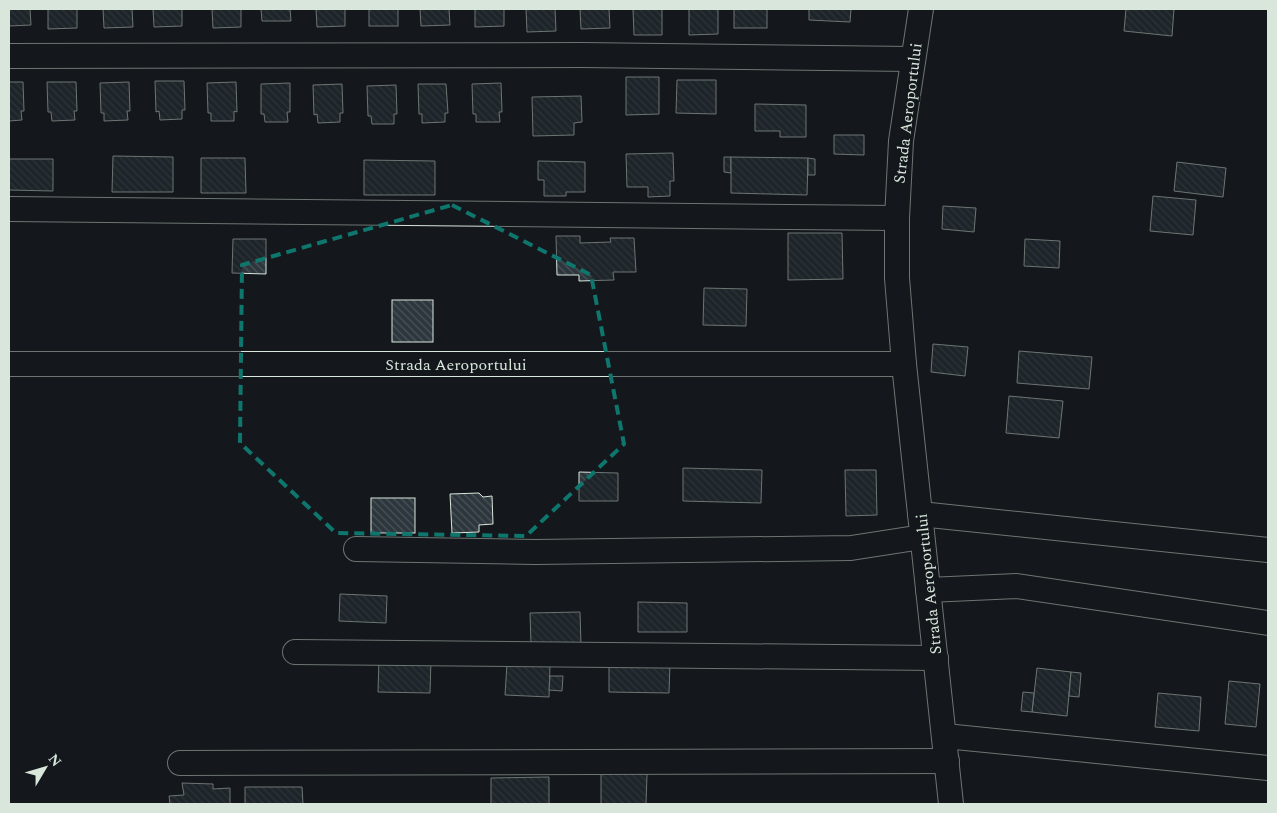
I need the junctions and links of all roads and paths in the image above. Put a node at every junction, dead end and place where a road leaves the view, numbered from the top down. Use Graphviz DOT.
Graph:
graph roads {
  1 [pos="921,9"];
  2 [pos="9,56"];
  3 [pos="912,59"];
  4 [pos="9,210"];
  5 [pos="897,218"];
  6 [pos="9,364"];
  7 [pos="904,364"];
  8 [pos="921,526"];
  9 [pos="356,549"];
  10 [pos="1268,550"];
  11 [pos="928,590"];
  12 [pos="1268,623"];
  13 [pos="295,652"];
  14 [pos="936,658"];
  15 [pos="945,736"];
  16 [pos="947,761"];
  17 [pos="180,763"];
  18 [pos="1268,768"];
  19 [pos="951,804"];
  1 -- 3 [label="street, Strada Aeroportului"];
  2 -- 3 [label="street"];
  3 -- 5 [label="street, Strada Aeroportului"];
  4 -- 5 [label="street"];
  5 -- 7 [label="street, Strada Aeroportului"];
  6 -- 7 [label="street, Strada Aeroportului"];
  7 -- 8 [label="street, Strada Aeroportului"];
  8 -- 9 [label="street"];
  8 -- 10 [label="street"];
  8 -- 11 [label="street, Strada Aeroportului"];
  11 -- 12 [label="street"];
  11 -- 14 [label="street, Strada Aeroportului"];
  13 -- 14 [label="street"];
  14 -- 15 [label="street, Strada Aeroportului"];
  15 -- 16 [label="street, Strada Aeroportului"];
  15 -- 18 [label="street"];
  16 -- 17 [label="street"];
  16 -- 19 [label="street, Strada Aeroportului"];
}
